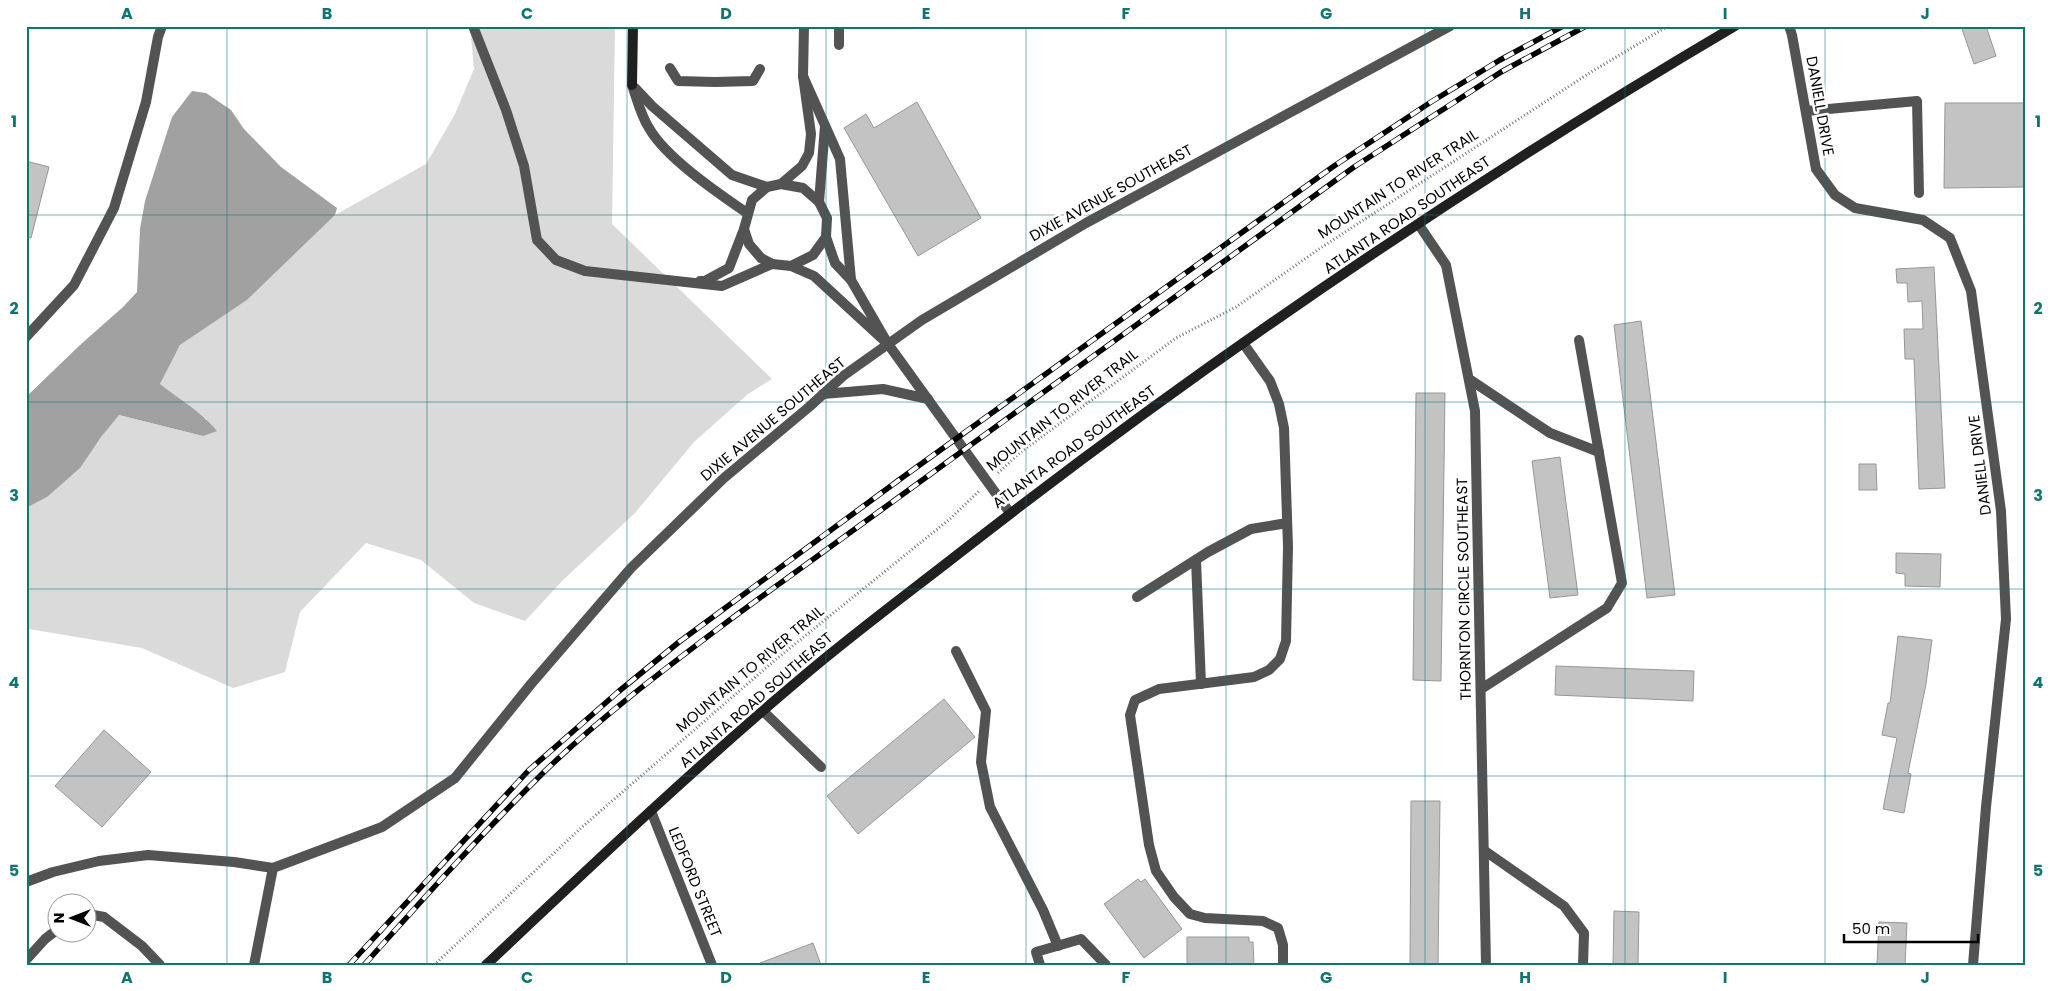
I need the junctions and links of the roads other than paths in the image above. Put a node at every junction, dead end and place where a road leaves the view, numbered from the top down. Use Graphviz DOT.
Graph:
graph roads {
  1 [pos="162,26"];
  2 [pos="473,26"];
  3 [pos="633,26"];
  4 [pos="804,26"];
  5 [pos="839,26"];
  6 [pos="1450,26"];
  7 [pos="1735,26"];
  8 [pos="1789,26"];
  9 [pos="839,45"];
  10 [pos="670,68"];
  11 [pos="760,69"];
  12 [pos="803,76"];
  13 [pos="632,85"];
  14 [pos="1806,111"];
  15 [pos="825,126"];
  16 [pos="781,184"];
  17 [pos="767,187"];
  18 [pos="1919,193"];
  19 [pos="819,202"];
  20 [pos="747,213"];
  21 [pos="1418,224"];
  22 [pos="744,229"];
  23 [pos="826,237"];
  24 [pos="772,264"];
  25 [pos="791,266"];
  26 [pos="585,271"];
  27 [pos="851,280"];
  28 [pos="26,337"];
  29 [pos="1579,340"];
  30 [pos="1243,343"];
  31 [pos="888,344"];
  32 [pos="1469,379"];
  33 [pos="823,394"];
  34 [pos="928,399"];
  35 [pos="1599,452"];
  36 [pos="1010,513"];
  37 [pos="1287,523"];
  38 [pos="1196,560"];
  39 [pos="1137,597"];
  40 [pos="956,651"];
  41 [pos="1201,684"];
  42 [pos="1481,689"];
  43 [pos="764,711"];
  44 [pos="821,767"];
  45 [pos="651,811"];
  46 [pos="1485,851"];
  47 [pos="273,868"];
  48 [pos="26,882"];
  49 [pos="98,916"];
  50 [pos="48,937"];
  51 [pos="1058,946"];
  52 [pos="26,960"];
  53 [pos="160,965"];
  54 [pos="254,965"];
  55 [pos="486,965"];
  56 [pos="712,965"];
  57 [pos="1040,965"];
  58 [pos="1106,965"];
  59 [pos="1282,965"];
  60 [pos="1486,965"];
  61 [pos="1583,965"];
  62 [pos="1973,965"];
  1 -- 28 [label="street"];
  2 -- 26 [label="street"];
  3 -- 13 [label="main road"];
  4 -- 12 [label="street"];
  5 -- 9 [label="street"];
  6 -- 31 [label="street, DIXIE AVENUE SOUTHEAST"];
  7 -- 21 [label="main road, ATLANTA ROAD SOUTHEAST"];
  8 -- 14 [label="street, DANIELL DRIVE"];
  10 -- 11 [label="street"];
  12 -- 15 [label="street"];
  12 -- 16 [label="street"];
  13 -- 17 [label="street"];
  13 -- 20 [label="street"];
  14 -- 18 [label="street"];
  14 -- 62 [label="street, DANIELL DRIVE"];
  15 -- 19 [label="street"];
  15 -- 27 [label="street"];
  16 -- 17 [label="street"];
  16 -- 19 [label="street"];
  17 -- 20 [label="street"];
  19 -- 23 [label="street"];
  20 -- 22 [label="street"];
  21 -- 30 [label="main road, ATLANTA ROAD SOUTHEAST"];
  21 -- 32 [label="street, THORNTON CIRCLE SOUTHEAST"];
  22 -- 24 [label="street"];
  22 -- 26 [label="street"];
  23 -- 25 [label="street"];
  23 -- 27 [label="street"];
  24 -- 25 [label="street"];
  24 -- 26 [label="street"];
  25 -- 31 [label="street"];
  27 -- 31 [label="street"];
  29 -- 35 [label="street"];
  30 -- 36 [label="main road, ATLANTA ROAD SOUTHEAST"];
  30 -- 37 [label="street"];
  31 -- 33 [label="street, DIXIE AVENUE SOUTHEAST"];
  31 -- 34 [label="street"];
  32 -- 35 [label="street"];
  32 -- 42 [label="street, THORNTON CIRCLE SOUTHEAST"];
  33 -- 34 [label="street"];
  33 -- 47 [label="street, DIXIE AVENUE SOUTHEAST"];
  34 -- 36 [label="street"];
  35 -- 42 [label="street"];
  36 -- 43 [label="main road, ATLANTA ROAD SOUTHEAST"];
  37 -- 38 [label="street"];
  37 -- 41 [label="street"];
  38 -- 39 [label="street"];
  38 -- 41 [label="street"];
  40 -- 51 [label="street"];
  41 -- 59 [label="street"];
  42 -- 46 [label="street, THORNTON CIRCLE SOUTHEAST"];
  43 -- 44 [label="street"];
  43 -- 45 [label="main road, ATLANTA ROAD SOUTHEAST"];
  45 -- 55 [label="main road, ATLANTA ROAD SOUTHEAST"];
  45 -- 56 [label="street, LEDFORD STREET"];
  46 -- 60 [label="street, THORNTON CIRCLE SOUTHEAST"];
  46 -- 61 [label="street"];
  47 -- 48 [label="street"];
  47 -- 54 [label="street"];
  49 -- 53 [label="street"];
  50 -- 52 [label="street"];
  51 -- 57 [label="street"];
  51 -- 58 [label="street"];
}
